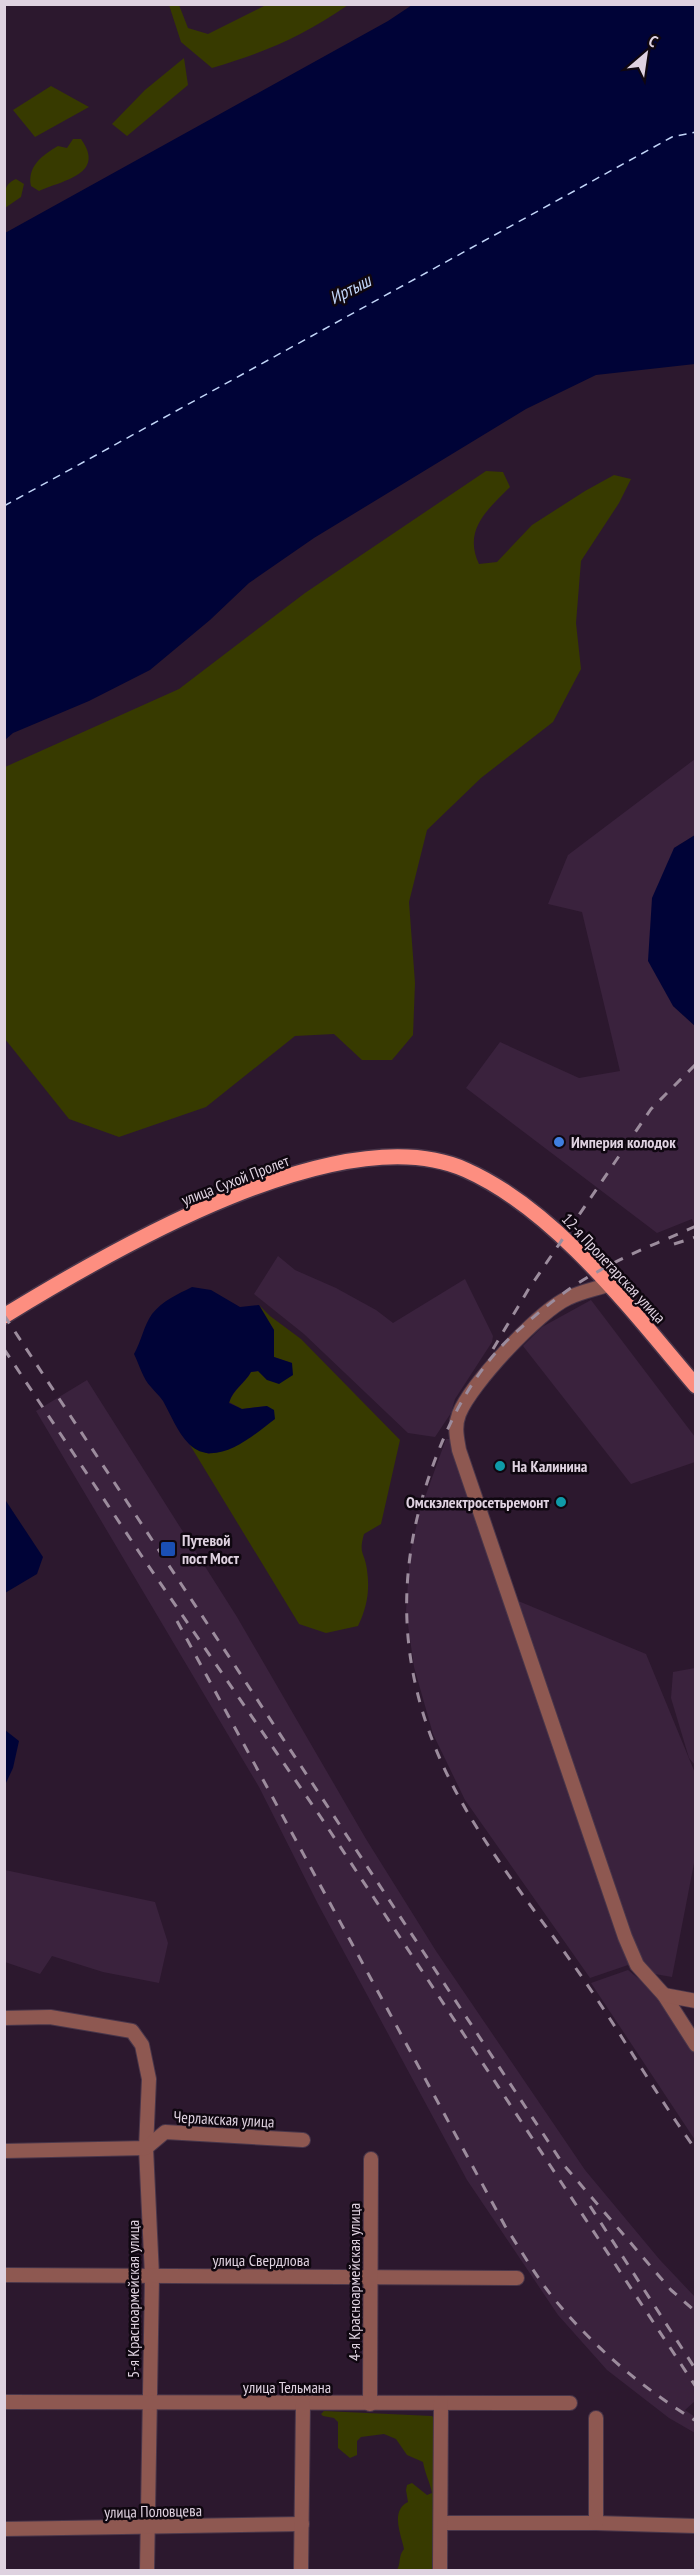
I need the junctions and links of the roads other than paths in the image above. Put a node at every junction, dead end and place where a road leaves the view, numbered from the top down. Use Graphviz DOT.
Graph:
graph roads {
  1 [pos="496,1186"];
  2 [pos="608,1285"];
  3 [pos="4,1316"];
  4 [pos="696,1386"];
  5 [pos="664,1995"];
  6 [pos="696,2001"];
  7 [pos="4,2018"];
  8 [pos="696,2044"];
  9 [pos="303,2140"];
  10 [pos="146,2148"];
  11 [pos="4,2151"];
  12 [pos="371,2159"];
  13 [pos="4,2276"];
  14 [pos="153,2276"];
  15 [pos="371,2276"];
  16 [pos="517,2278"];
  17 [pos="4,2402"];
  18 [pos="303,2403"];
  19 [pos="441,2403"];
  20 [pos="570,2403"];
  21 [pos="149,2404"];
  22 [pos="370,2404"];
  23 [pos="596,2418"];
  24 [pos="441,2523"];
  25 [pos="596,2523"];
  26 [pos="302,2524"];
  27 [pos="696,2526"];
  28 [pos="148,2528"];
  29 [pos="4,2529"];
  30 [pos="147,2571"];
  31 [pos="301,2571"];
  32 [pos="440,2571"];
  1 -- 2 [label="main road, 12-я Пролетарская улица"];
  1 -- 3 [label="main road, улица Сухой Пролет"];
  2 -- 4 [label="main road, 12-я Пролетарская улица"];
  2 -- 5 [label="street"];
  5 -- 6 [label="street"];
  5 -- 8 [label="street"];
  7 -- 10 [label="street, 5-я Красноармейская улица"];
  9 -- 10 [label="street, Черлакская улица"];
  10 -- 11 [label="street"];
  10 -- 14 [label="street, 5-я Красноармейская улица"];
  12 -- 15 [label="street, 4-я Красноармейская улица"];
  13 -- 14 [label="street, улица Свердлова"];
  14 -- 15 [label="street, улица Свердлова"];
  14 -- 21 [label="street, 5-я Красноармейская улица"];
  15 -- 16 [label="street, улица Свердлова"];
  15 -- 22 [label="street, 4-я Красноармейская улица"];
  17 -- 21 [label="street, улица Тельмана"];
  18 -- 21 [label="street, улица Тельмана"];
  18 -- 22 [label="street, улица Тельмана"];
  18 -- 26 [label="street"];
  19 -- 20 [label="street, улица Тельмана"];
  19 -- 22 [label="street, улица Тельмана"];
  19 -- 24 [label="street"];
  21 -- 28 [label="street, 5-я Красноармейская улица"];
  23 -- 25 [label="street"];
  24 -- 25 [label="street"];
  24 -- 32 [label="street"];
  25 -- 27 [label="street"];
  26 -- 28 [label="street, улица Половцева"];
  26 -- 31 [label="street"];
  28 -- 29 [label="street, улица Половцева"];
  28 -- 30 [label="street, 5-я Красноармейская улица"];
}
